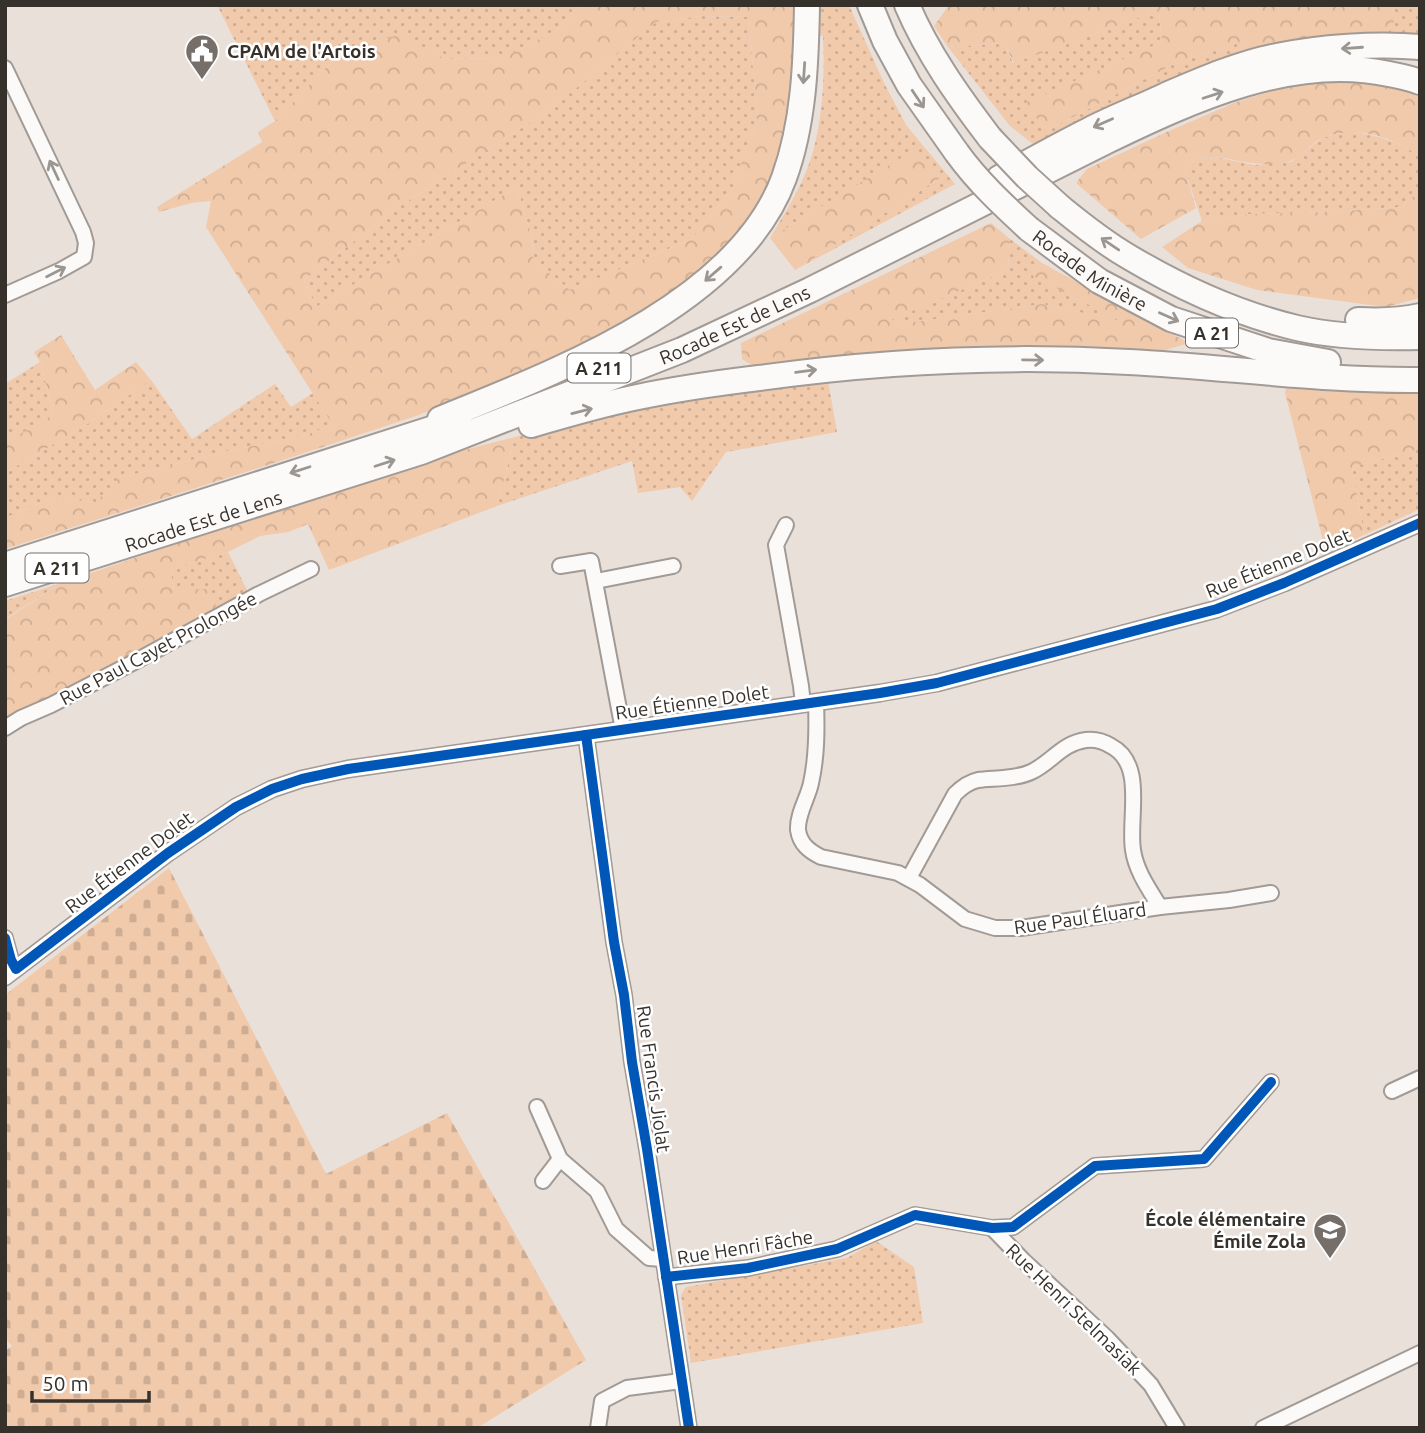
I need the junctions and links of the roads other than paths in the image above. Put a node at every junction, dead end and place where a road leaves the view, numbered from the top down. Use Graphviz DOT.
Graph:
graph roads {
  1 [pos="807,5"];
  2 [pos="870,5"];
  3 [pos="907,5"];
  4 [pos="1420,47"];
  5 [pos="5,68"];
  6 [pos="1239,77"];
  7 [pos="1420,82"];
  8 [pos="5,295"];
  9 [pos="1420,316"];
  10 [pos="1259,317"];
  11 [pos="1420,338"];
  12 [pos="1420,367"];
  13 [pos="1420,380"];
  14 [pos="365,449"];
  15 [pos="421,452"];
  16 [pos="1420,523"];
  17 [pos="786,524"];
  18 [pos="5,565"];
  19 [pos="560,566"];
  20 [pos="673,566"];
  21 [pos="312,569"];
  22 [pos="596,581"];
  23 [pos="5,584"];
  24 [pos="809,703"];
  25 [pos="5,728"];
  26 [pos="623,730"];
  27 [pos="586,735"];
  28 [pos="909,878"];
  29 [pos="1271,893"];
  30 [pos="1160,907"];
  31 [pos="5,937"];
  32 [pos="10,973"];
  33 [pos="1420,1078"];
  34 [pos="1271,1082"];
  35 [pos="1392,1091"];
  36 [pos="537,1107"];
  37 [pos="560,1159"];
  38 [pos="543,1181"];
  39 [pos="992,1228"];
  40 [pos="663,1259"];
  41 [pos="666,1277"];
  42 [pos="1420,1353"];
  43 [pos="681,1381"];
  44 [pos="598,1428"];
  45 [pos="689,1428"];
  46 [pos="1177,1428"];
  47 [pos="1263,1428"];
  1 -- 14 [label="highway, one-way"];
  2 -- 12 [label="highway, Rocade Minière / A 21, one-way, bridge"];
  10 -- 3 [label="highway, Rocade Minière / A 21, one-way, bridge"];
  4 -- 6 [label="highway, one-way"];
  8 -- 5 [label="street, one-way"];
  6 -- 7 [label="highway"];
  6 -- 14 [label="highway, Rocade Est de Lens / A 211, one-way"];
  15 -- 6 [label="highway, Rocade Est de Lens / A 211, one-way"];
  9 -- 10 [label="highway"];
  10 -- 11 [label="highway, Rocade Minière / A 21"];
  15 -- 13 [label="highway, one-way"];
  14 -- 18 [label="highway, Rocade Est de Lens / A 211, one-way"];
  23 -- 15 [label="highway, Rocade Est de Lens / A 211, one-way"];
  16 -- 24 [label="street, Rue Étienne Dolet"];
  17 -- 24 [label="street"];
  19 -- 22 [label="street"];
  20 -- 22 [label="street"];
  21 -- 25 [label="street, Rue Paul Cayet Prolongée"];
  22 -- 26 [label="street"];
  24 -- 26 [label="street, Rue Étienne Dolet"];
  24 -- 28 [label="street, Rue Paul Éluard"];
  26 -- 27 [label="street, Rue Étienne Dolet"];
  27 -- 32 [label="street, Rue Étienne Dolet"];
  27 -- 40 [label="street, Rue Francis Jiolat"];
  28 -- 30 [label="street, Rue Paul Éluard"];
  28 -- 30 [label="street"];
  29 -- 30 [label="street, Rue Paul Éluard"];
  31 -- 32 [label="street"];
  33 -- 35 [label="street"];
  34 -- 39 [label="street, Rue Henri Fâche"];
  36 -- 37 [label="street, Rue Henri Fâche"];
  37 -- 38 [label="street"];
  37 -- 40 [label="street, Rue Henri Fâche"];
  39 -- 41 [label="street, Rue Henri Fâche"];
  39 -- 46 [label="street, Rue Henri Stelmasiak"];
  40 -- 41 [label="street, Rue Francis Jiolat"];
  41 -- 43 [label="street, Rue Francis Jiolat"];
  42 -- 47 [label="street"];
  43 -- 44 [label="street"];
  43 -- 45 [label="street, Rue Francis Jiolat"];
}
